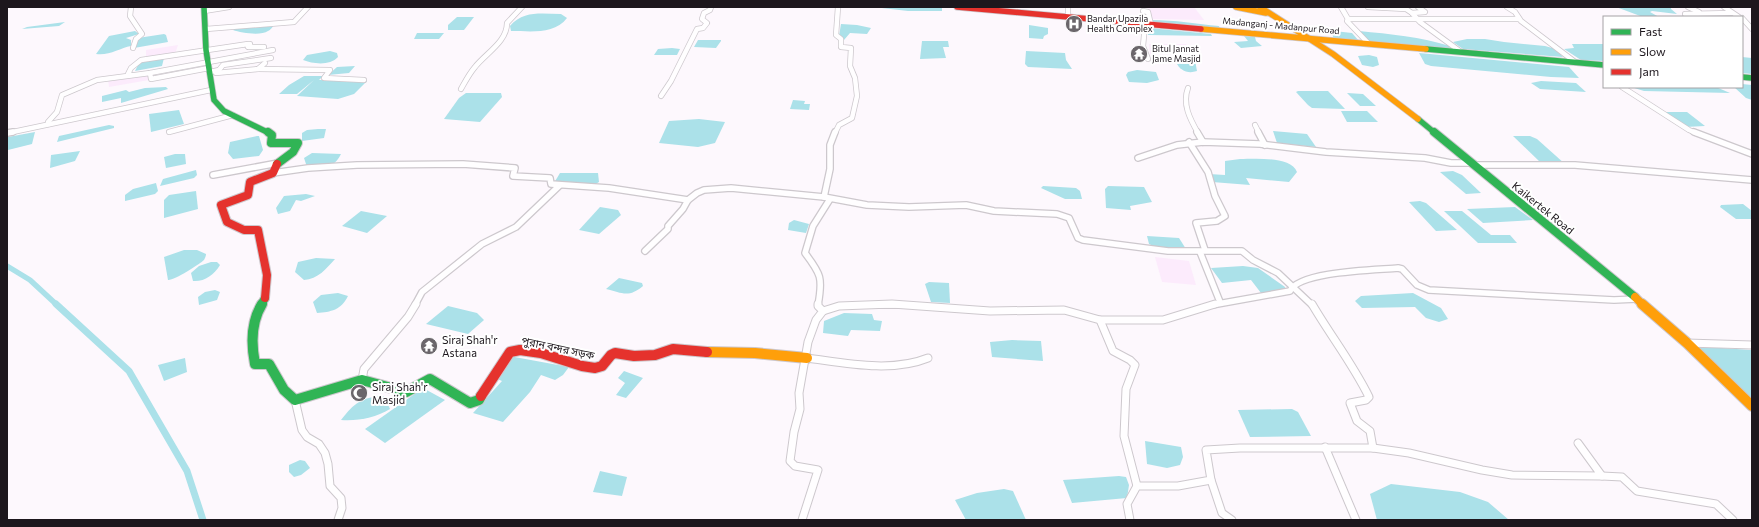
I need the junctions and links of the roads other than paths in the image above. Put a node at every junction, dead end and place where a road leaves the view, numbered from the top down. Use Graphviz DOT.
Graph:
graph roads {
  1 [pos="131,7"];
  2 [pos="229,7"];
  3 [pos="308,7"];
  4 [pos="522,7"];
  5 [pos="711,7"];
  6 [pos="838,7"];
  7 [pos="963,7"];
  8 [pos="1068,7"];
  9 [pos="1236,7"];
  10 [pos="1247,7"];
  11 [pos="1341,7"];
  12 [pos="1368,7"];
  13 [pos="1418,7"];
  14 [pos="1507,7"];
  15 [pos="1688,7"];
  16 [pos="1724,7"];
  17 [pos="204,9"];
  18 [pos="1143,11"];
  19 [pos="1265,11"];
  20 [pos="1412,13"];
  21 [pos="1693,13"];
  22 [pos="1732,13"];
  23 [pos="1685,14"];
  24 [pos="1703,14"];
  25 [pos="1698,16"];
  26 [pos="1737,16"];
  27 [pos="1068,17"];
  28 [pos="1348,19"];
  29 [pos="1417,19"];
  30 [pos="1519,19"];
  31 [pos="1743,19"];
  32 [pos="1148,25"];
  33 [pos="206,29"];
  34 [pos="1752,29"];
  35 [pos="1310,39"];
  36 [pos="1369,44"];
  37 [pos="264,47"];
  38 [pos="133,48"];
  39 [pos="206,50"];
  40 [pos="272,50"];
  41 [pos="1461,52"];
  42 [pos="271,58"];
  43 [pos="1148,59"];
  44 [pos="1575,62"];
  45 [pos="265,63"];
  46 [pos="1603,66"];
  47 [pos="209,69"];
  48 [pos="258,69"];
  49 [pos="131,75"];
  50 [pos="364,80"];
  51 [pos="1188,88"];
  52 [pos="1624,88"];
  53 [pos="461,89"];
  54 [pos="211,90"];
  55 [pos="660,96"];
  56 [pos="233,115"];
  57 [pos="49,124"];
  58 [pos="1255,125"];
  59 [pos="170,132"];
  60 [pos="7,133"];
  61 [pos="1189,142"];
  62 [pos="1203,142"];
  63 [pos="1265,145"];
  64 [pos="1752,154"];
  65 [pos="1138,158"];
  66 [pos="278,164"];
  67 [pos="1472,164"];
  68 [pos="273,174"];
  69 [pos="213,175"];
  70 [pos="1752,180"];
  71 [pos="560,185"];
  72 [pos="827,198"];
  73 [pos="688,200"];
  74 [pos="646,251"];
  75 [pos="1203,251"];
  76 [pos="1292,285"];
  77 [pos="1637,299"];
  78 [pos="1220,302"];
  79 [pos="823,311"];
  80 [pos="1100,320"];
  81 [pos="1687,343"];
  82 [pos="1752,345"];
  83 [pos="807,358"];
  84 [pos="928,358"];
  85 [pos="362,380"];
  86 [pos="295,400"];
  87 [pos="1752,406"];
  88 [pos="1578,443"];
  89 [pos="1325,447"];
  90 [pos="1373,448"];
  91 [pos="1602,476"];
  92 [pos="1211,480"];
  93 [pos="1137,486"];
  94 [pos="338,520"];
  95 [pos="802,520"];
  96 [pos="1130,520"];
  97 [pos="1232,520"];
  98 [pos="1356,520"];
  99 [pos="1733,520"];
  1 -- 38 [label="street"];
  2 -- 17 [label="street"];
  3 -- 33 [label="street"];
  4 -- 53 [label="street"];
  5 -- 55 [label="street"];
  6 -- 72 [label="street"];
  7 -- 27 [label="main road, Madanganj - Madanpur Road"];
  8 -- 27 [label="street"];
  9 -- 19 [label="main road"];
  10 -- 19 [label="main road"];
  11 -- 28 [label="street"];
  12 -- 20 [label="street"];
  13 -- 20 [label="street"];
  14 -- 30 [label="street"];
  15 -- 24 [label="street"];
  16 -- 22 [label="street"];
  17 -- 33 [label="main road"];
  18 -- 32 [label="street"];
  19 -- 35 [label="main road, Kaikertek Road"];
  20 -- 29 [label="street"];
  21 -- 23 [label="street"];
  21 -- 24 [label="street"];
  21 -- 25 [label="street"];
  22 -- 24 [label="street"];
  22 -- 26 [label="street"];
  27 -- 32 [label="main road, Madanganj - Madanpur Road"];
  28 -- 29 [label="street"];
  28 -- 36 [label="street"];
  29 -- 30 [label="street"];
  29 -- 41 [label="street"];
  30 -- 44 [label="street"];
  31 -- 34 [label="street"];
  32 -- 35 [label="main road, Madanganj - Madanpur Road"];
  32 -- 43 [label="street"];
  33 -- 39 [label="main road"];
  35 -- 36 [label="main road, Madanganj - Madanpur Road"];
  35 -- 67 [label="main road, Kaikertek Road"];
  36 -- 41 [label="main road, Madanganj - Madanpur Road"];
  37 -- 39 [label="street"];
  39 -- 47 [label="main road"];
  39 -- 49 [label="street"];
  40 -- 47 [label="street"];
  41 -- 44 [label="main road, Madanganj - Madanpur Road"];
  42 -- 47 [label="street"];
  44 -- 46 [label="main road, Madanganj - Madanpur Road"];
  45 -- 48 [label="street"];
  47 -- 48 [label="street"];
  47 -- 49 [label="street"];
  47 -- 54 [label="main road"];
  48 -- 50 [label="street"];
  49 -- 57 [label="street"];
  51 -- 62 [label="street"];
  52 -- 64 [label="street"];
  54 -- 56 [label="main road"];
  54 -- 57 [label="street"];
  56 -- 59 [label="street"];
  56 -- 66 [label="main road"];
  57 -- 60 [label="street"];
  58 -- 63 [label="street"];
  61 -- 62 [label="street"];
  61 -- 65 [label="street"];
  61 -- 75 [label="street"];
  62 -- 63 [label="street"];
  63 -- 67 [label="street"];
  66 -- 68 [label="main road"];
  66 -- 69 [label="street"];
  67 -- 70 [label="street"];
  67 -- 77 [label="main road, Kaikertek Road"];
  68 -- 71 [label="street"];
  68 -- 86 [label="main road"];
  71 -- 73 [label="street"];
  71 -- 85 [label="street"];
  72 -- 73 [label="street"];
  72 -- 75 [label="street"];
  72 -- 79 [label="street"];
  73 -- 74 [label="street"];
  75 -- 76 [label="street"];
  75 -- 78 [label="street"];
  76 -- 77 [label="street"];
  76 -- 78 [label="street"];
  76 -- 90 [label="street"];
  77 -- 81 [label="main road, Kaikertek Road"];
  78 -- 80 [label="street"];
  79 -- 80 [label="street"];
  79 -- 83 [label="street"];
  80 -- 93 [label="street"];
  81 -- 82 [label="street"];
  81 -- 87 [label="main road, Kaikertek Road"];
  83 -- 84 [label="street"];
  83 -- 85 [label="main road, পুরান বন্দর সড়ক"];
  83 -- 95 [label="street"];
  85 -- 86 [label="main road"];
  86 -- 94 [label="street"];
  88 -- 91 [label="street"];
  89 -- 90 [label="street"];
  89 -- 92 [label="street"];
  89 -- 98 [label="street"];
  90 -- 91 [label="street"];
  91 -- 99 [label="street"];
  92 -- 93 [label="street"];
  92 -- 97 [label="street"];
  93 -- 96 [label="street"];
}
